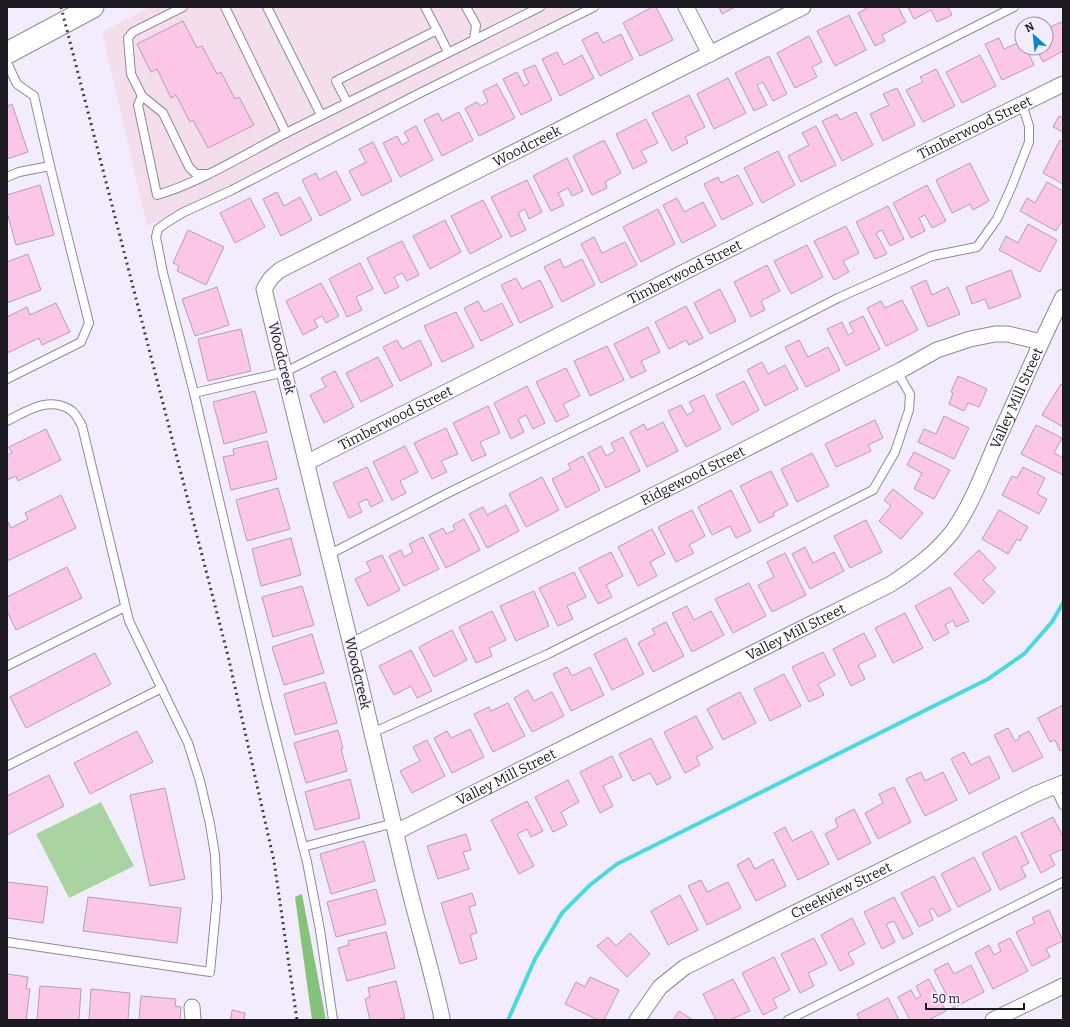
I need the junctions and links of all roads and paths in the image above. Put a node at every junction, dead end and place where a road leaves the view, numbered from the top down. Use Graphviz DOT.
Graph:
graph roads {
  1 [pos="93,7"];
  2 [pos="183,7"];
  3 [pos="225,7"];
  4 [pos="267,7"];
  5 [pos="425,7"];
  6 [pos="466,7"];
  7 [pos="540,7"];
  8 [pos="594,7"];
  9 [pos="686,7"];
  10 [pos="803,7"];
  11 [pos="1014,7"];
  12 [pos="436,30"];
  13 [pos="474,40"];
  14 [pos="448,52"];
  15 [pos="7,53"];
  16 [pos="710,54"];
  17 [pos="7,63"];
  18 [pos="1063,84"];
  19 [pos="142,96"];
  20 [pos="347,102"];
  21 [pos="1022,104"];
  22 [pos="321,115"];
  23 [pos="286,133"];
  24 [pos="50,166"];
  25 [pos="208,174"];
  26 [pos="7,177"];
  27 [pos="1063,298"];
  28 [pos="1041,342"];
  29 [pos="285,372"];
  30 [pos="897,372"];
  31 [pos="7,379"];
  32 [pos="194,393"];
  33 [pos="7,421"];
  34 [pos="308,462"];
  35 [pos="330,554"];
  36 [pos="125,607"];
  37 [pos="352,646"];
  38 [pos="7,666"];
  39 [pos="162,688"];
  40 [pos="372,733"];
  41 [pos="7,766"];
  42 [pos="1058,784"];
  43 [pos="1063,805"];
  44 [pos="395,828"];
  45 [pos="303,847"];
  46 [pos="1063,882"];
  47 [pos="7,942"];
  48 [pos="1063,986"];
  49 [pos="333,1020"];
  50 [pos="441,1020"];
  51 [pos="637,1020"];
  52 [pos="788,1020"];
  53 [pos="994,1020"];
  1 -- 15 [label="main road"];
  2 -- 19 [label="lane"];
  3 -- 23 [label="lane"];
  4 -- 22 [label="lane"];
  5 -- 12 [label="lane"];
  6 -- 13 [label="lane"];
  7 -- 13 [label="lane"];
  8 -- 32 [label="lane"];
  9 -- 16 [label="street"];
  10 -- 16 [label="street, Woodcreek"];
  11 -- 29 [label="lane"];
  12 -- 14 [label="lane"];
  12 -- 20 [label="lane"];
  13 -- 14 [label="lane"];
  14 -- 20 [label="lane"];
  16 -- 29 [label="street, Woodcreek"];
  17 -- 24 [label="lane"];
  18 -- 21 [label="street, Timberwood Street"];
  19 -- 25 [label="lane"];
  19 -- 25 [label="lane"];
  20 -- 22 [label="lane"];
  21 -- 34 [label="street, Timberwood Street"];
  21 -- 35 [label="lane"];
  22 -- 23 [label="lane"];
  23 -- 25 [label="lane"];
  24 -- 26 [label="lane"];
  24 -- 31 [label="lane"];
  27 -- 28 [label="street, Valley Mill Street"];
  28 -- 30 [label="street, Ridgewood Street"];
  28 -- 44 [label="street, Valley Mill Street"];
  29 -- 32 [label="lane"];
  29 -- 34 [label="street, Woodcreek"];
  30 -- 37 [label="street, Ridgewood Street"];
  30 -- 40 [label="lane"];
  32 -- 45 [label="lane"];
  33 -- 36 [label="lane"];
  34 -- 35 [label="street, Woodcreek"];
  35 -- 37 [label="street, Woodcreek"];
  36 -- 38 [label="lane"];
  36 -- 39 [label="lane"];
  37 -- 40 [label="street, Woodcreek"];
  39 -- 41 [label="lane"];
  39 -- 47 [label="lane"];
  40 -- 44 [label="street, Woodcreek"];
  42 -- 43 [label="lane"];
  42 -- 51 [label="street, Creekview Street"];
  44 -- 45 [label="lane"];
  44 -- 50 [label="street, Woodcreek"];
  45 -- 49 [label="lane"];
  46 -- 52 [label="lane"];
  48 -- 53 [label="street"];
}
